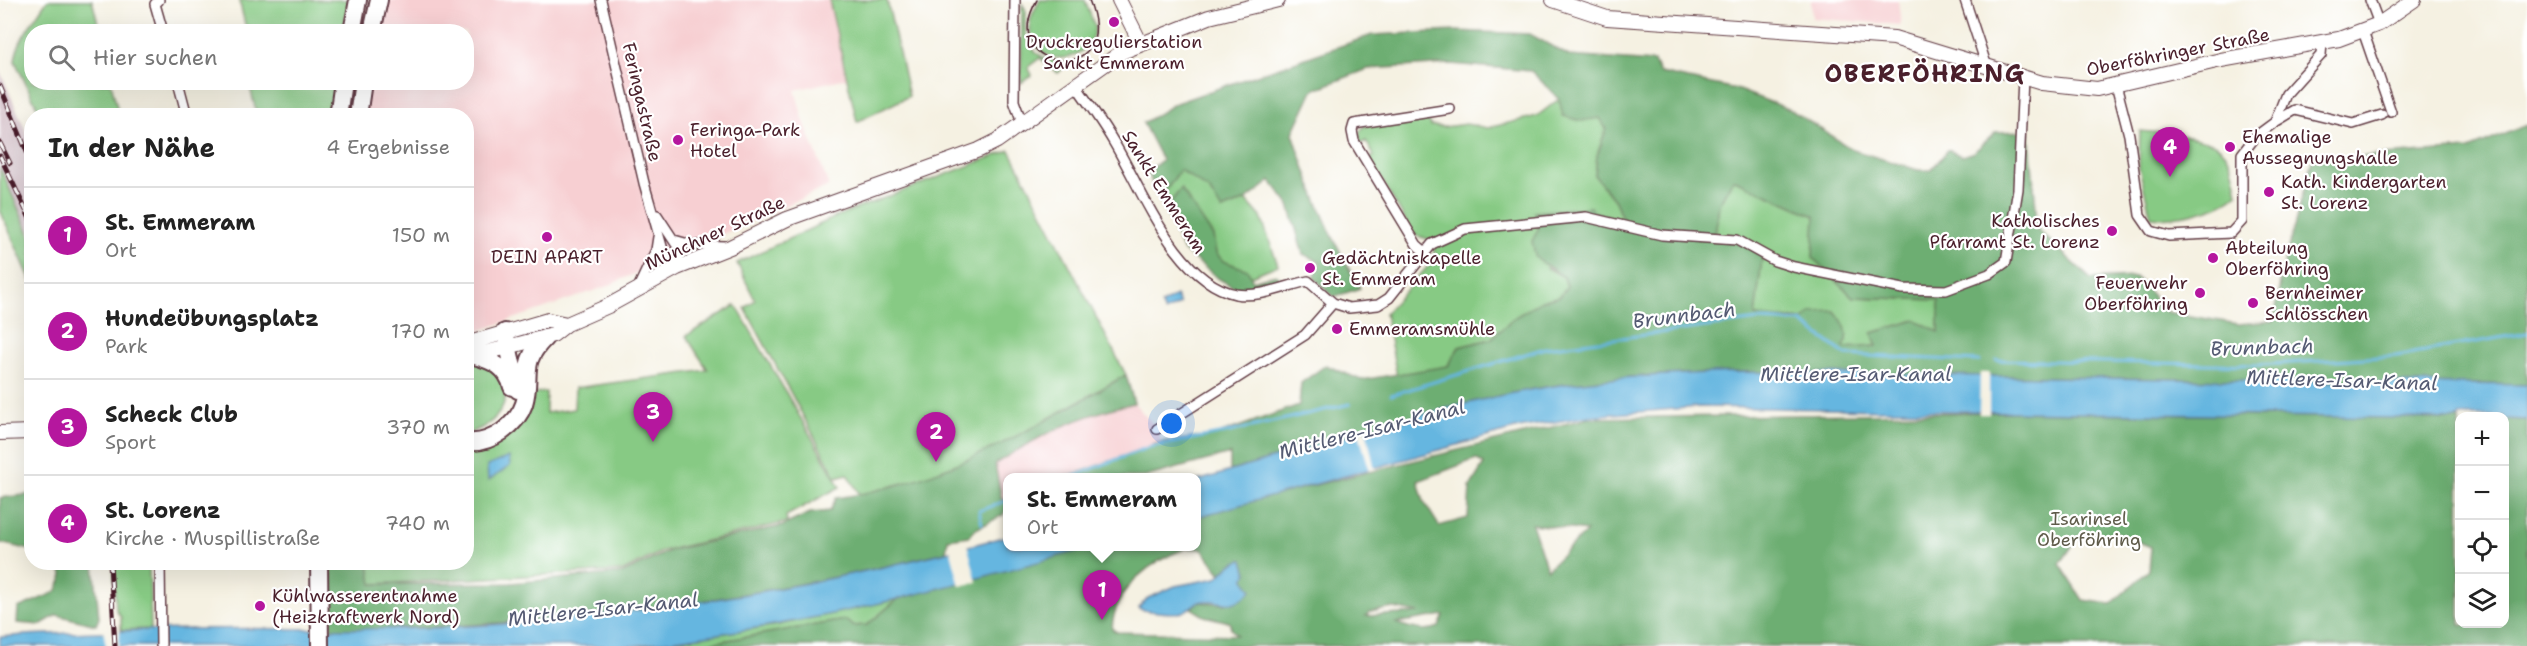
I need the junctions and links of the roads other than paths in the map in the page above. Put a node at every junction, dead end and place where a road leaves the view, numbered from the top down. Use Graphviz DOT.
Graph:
graph roads {
  1 [pos="159,0"];
  2 [pos="358,0"];
  3 [pos="379,0"];
  4 [pos="601,0"];
  5 [pos="1015,0"];
  6 [pos="1119,0"];
  7 [pos="1278,0"];
  8 [pos="1553,0"];
  9 [pos="1965,0"];
  10 [pos="2370,0"];
  11 [pos="2414,0"];
  12 [pos="161,24"];
  13 [pos="354,24"];
  14 [pos="374,24"];
  15 [pos="2379,24"];
  16 [pos="2362,31"];
  17 [pos="2322,43"];
  18 [pos="1141,44"];
  19 [pos="1986,64"];
  20 [pos="2023,78"];
  21 [pos="1075,84"];
  22 [pos="2116,85"];
  23 [pos="180,90"];
  24 [pos="342,90"];
  25 [pos="362,90"];
  26 [pos="185,108"];
  27 [pos="339,108"];
  28 [pos="359,108"];
  29 [pos="1450,109"];
  30 [pos="2275,122"];
  31 [pos="1022,123"];
  32 [pos="654,211"];
  33 [pos="658,232"];
  34 [pos="674,240"];
  35 [pos="730,247"];
  36 [pos="1425,252"];
  37 [pos="677,268"];
  38 [pos="635,292"];
  39 [pos="1333,303"];
  40 [pos="545,329"];
  41 [pos="507,340"];
  42 [pos="474,351"];
  43 [pos="474,355"];
  44 [pos="514,403"];
  45 [pos="1157,429"];
  46 [pos="1,431"];
  47 [pos="24,432"];
  48 [pos="474,439"];
  49 [pos="474,442"];
  50 [pos="160,570"];
  51 [pos="318,570"];
  52 [pos="161,646"];
  53 [pos="320,646"];
  1 -- 12 [label="street"];
  2 -- 13 [label="highway"];
  3 -- 14 [label="highway"];
  4 -- 32 [label="street, Feringastraße"];
  5 -- 31 [label="street"];
  6 -- 18 [label="main road"];
  7 -- 18 [label="main road"];
  8 -- 19 [label="main road, Oberföhringer Straße"];
  9 -- 19 [label="street"];
  10 -- 15 [label="street"];
  11 -- 15 [label="main road, Oberföhringer Straße"];
  15 -- 16 [label="main road, Oberföhringer Straße"];
  16 -- 17 [label="main road, Oberföhringer Straße"];
  16 -- 30 [label="street"];
  17 -- 22 [label="main road, Oberföhringer Straße"];
  17 -- 30 [label="street"];
  18 -- 21 [label="main road"];
  19 -- 20 [label="main road, Oberföhringer Straße"];
  20 -- 22 [label="main road, Oberföhringer Straße"];
  20 -- 36 [label="street"];
  21 -- 31 [label="main road"];
  21 -- 39 [label="street, Sankt Emmeram"];
  22 -- 30 [label="street"];
  23 -- 26 [label="street"];
  24 -- 27 [label="highway"];
  25 -- 28 [label="highway"];
  29 -- 36 [label="street"];
  31 -- 35 [label="main road, Münchner Straße"];
  32 -- 33 [label="street, Feringastraße"];
  32 -- 34 [label="street, Feringastraße"];
  33 -- 37 [label="street, Feringastraße"];
  33 -- 38 [label="street, Feringastraße"];
  34 -- 35 [label="street"];
  34 -- 37 [label="street, Feringastraße"];
  35 -- 37 [label="main road, Münchner Straße"];
  36 -- 39 [label="street"];
  37 -- 38 [label="main road, Münchner Straße"];
  38 -- 40 [label="main road, Münchner Straße"];
  39 -- 45 [label="street"];
  40 -- 41 [label="main road, Münchner Straße"];
  40 -- 49 [label="highway"];
  41 -- 42 [label="main road, Münchner Straße"];
  41 -- 44 [label="highway"];
  43 -- 44 [label="highway"];
  44 -- 48 [label="highway"];
  46 -- 47 [label="main road"];
  50 -- 52 [label="street"];
  51 -- 53 [label="highway"];
}
